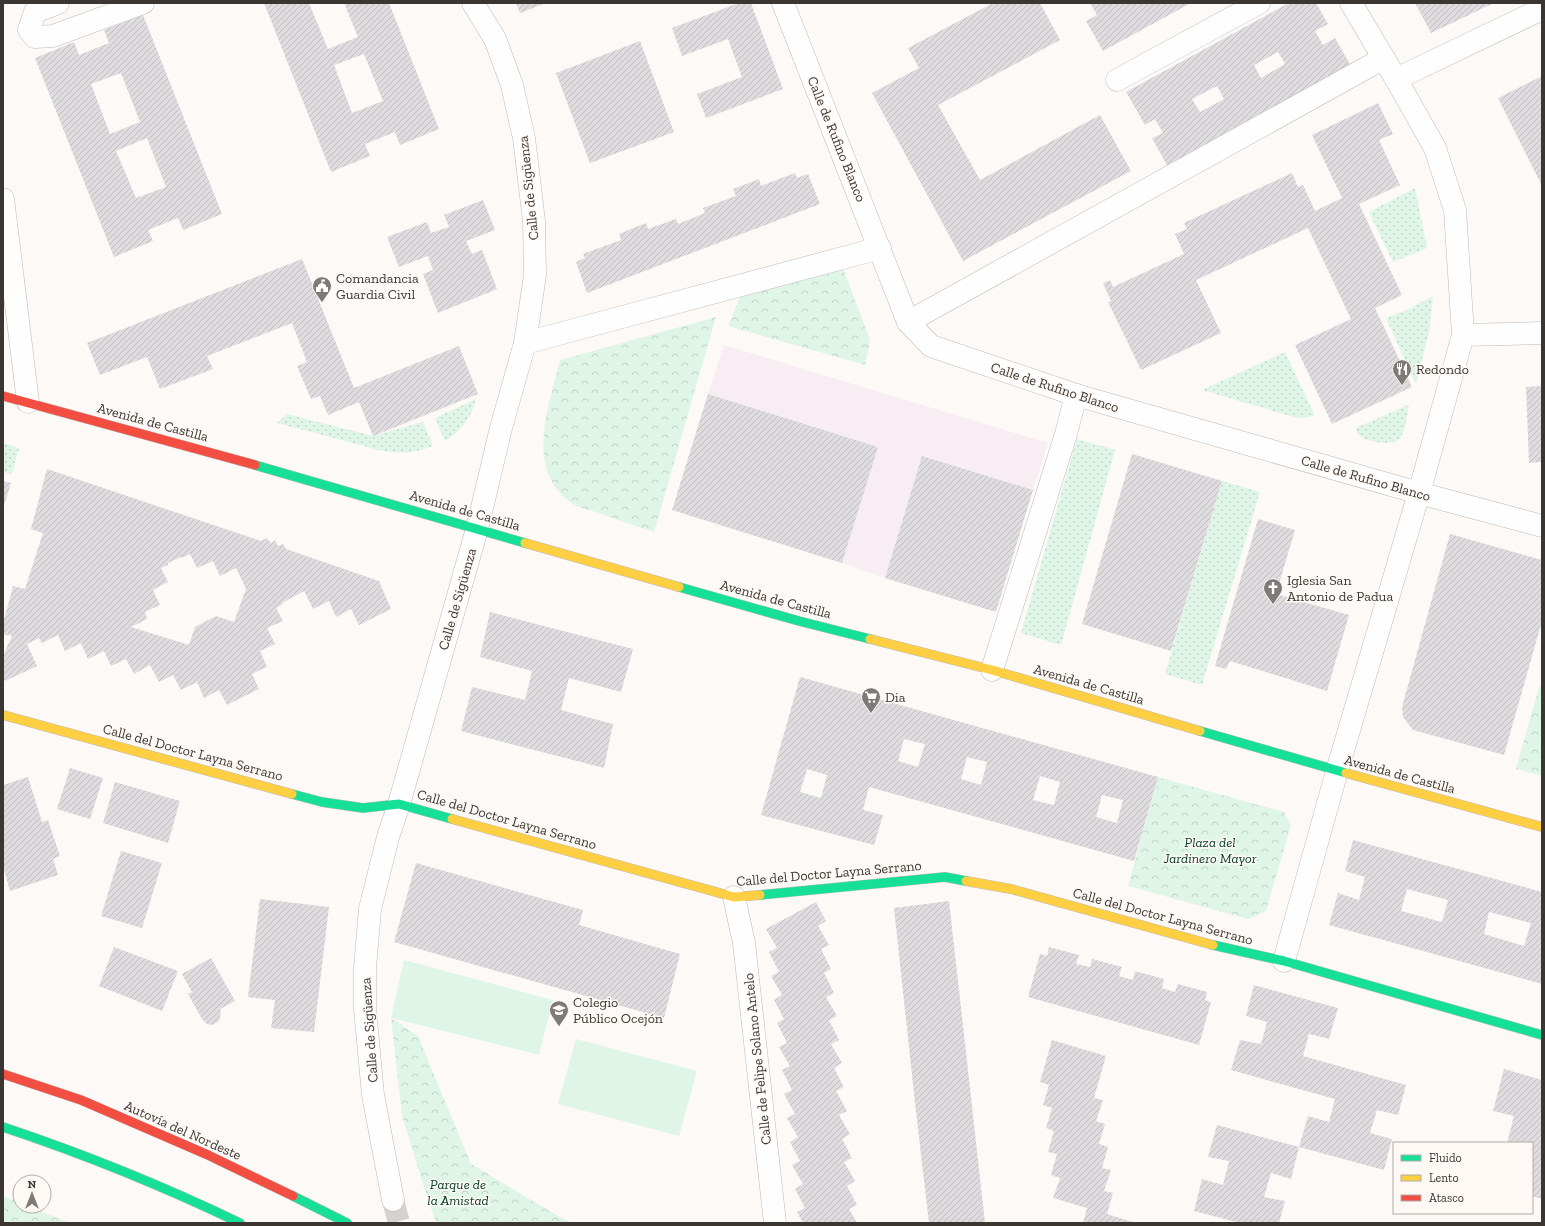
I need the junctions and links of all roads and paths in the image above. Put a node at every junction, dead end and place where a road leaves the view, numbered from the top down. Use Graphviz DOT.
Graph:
graph roads {
  1 [pos="58,3"];
  2 [pos="143,3"];
  3 [pos="473,3"];
  4 [pos="783,3"];
  5 [pos="1259,3"];
  6 [pos="1352,3"];
  7 [pos="1542,9"];
  8 [pos="1384,58"];
  9 [pos="1396,79"];
  10 [pos="1118,80"];
  11 [pos="3,199"];
  12 [pos="880,248"];
  13 [pos="908,322"];
  14 [pos="1542,333"];
  15 [pos="1463,335"];
  16 [pos="524,343"];
  17 [pos="1076,395"];
  18 [pos="3,396"];
  19 [pos="28,402"];
  20 [pos="1419,493"];
  21 [pos="1542,526"];
  22 [pos="477,528"];
  23 [pos="992,670"];
  24 [pos="3,715"];
  25 [pos="1336,771"];
  26 [pos="399,804"];
  27 [pos="1542,827"];
  28 [pos="734,897"];
  29 [pos="1284,961"];
  30 [pos="1542,1035"];
  31 [pos="3,1074"];
  32 [pos="3,1127"];
  33 [pos="393,1200"];
  34 [pos="240,1223"];
  35 [pos="347,1223"];
  36 [pos="775,1223"];
  1 -- 2 [label="street"];
  3 -- 16 [label="street, Calle de Sigüenza"];
  4 -- 12 [label="street, Calle de Rufino Blanco"];
  5 -- 10 [label="street"];
  6 -- 8 [label="street"];
  7 -- 9 [label="street"];
  8 -- 9 [label="street"];
  8 -- 13 [label="street"];
  9 -- 15 [label="street"];
  11 -- 19 [label="street"];
  12 -- 13 [label="street, Calle de Rufino Blanco"];
  12 -- 16 [label="street"];
  13 -- 17 [label="street, Calle de Rufino Blanco"];
  14 -- 15 [label="street"];
  15 -- 20 [label="street"];
  16 -- 22 [label="street, Calle de Sigüenza"];
  17 -- 20 [label="street, Calle de Rufino Blanco"];
  17 -- 23 [label="street"];
  18 -- 19 [label="main road, Avenida de Castilla"];
  19 -- 22 [label="main road, Avenida de Castilla"];
  20 -- 21 [label="street, Calle de Rufino Blanco"];
  20 -- 25 [label="street"];
  22 -- 23 [label="main road, Avenida de Castilla"];
  22 -- 26 [label="street, Calle de Sigüenza"];
  23 -- 25 [label="main road, Avenida de Castilla"];
  24 -- 26 [label="main road, Calle del Doctor Layna Serrano"];
  25 -- 27 [label="main road, Avenida de Castilla"];
  25 -- 29 [label="street"];
  26 -- 28 [label="main road, Calle del Doctor Layna Serrano"];
  26 -- 33 [label="street, Calle de Sigüenza"];
  28 -- 29 [label="main road, Calle del Doctor Layna Serrano"];
  28 -- 36 [label="street, Calle de Felipe Solano Antelo"];
  29 -- 30 [label="main road, Calle del Doctor Layna Serrano"];
  31 -- 35 [label="main road, Autovía del Nordeste"];
  32 -- 34 [label="main road"];
}
